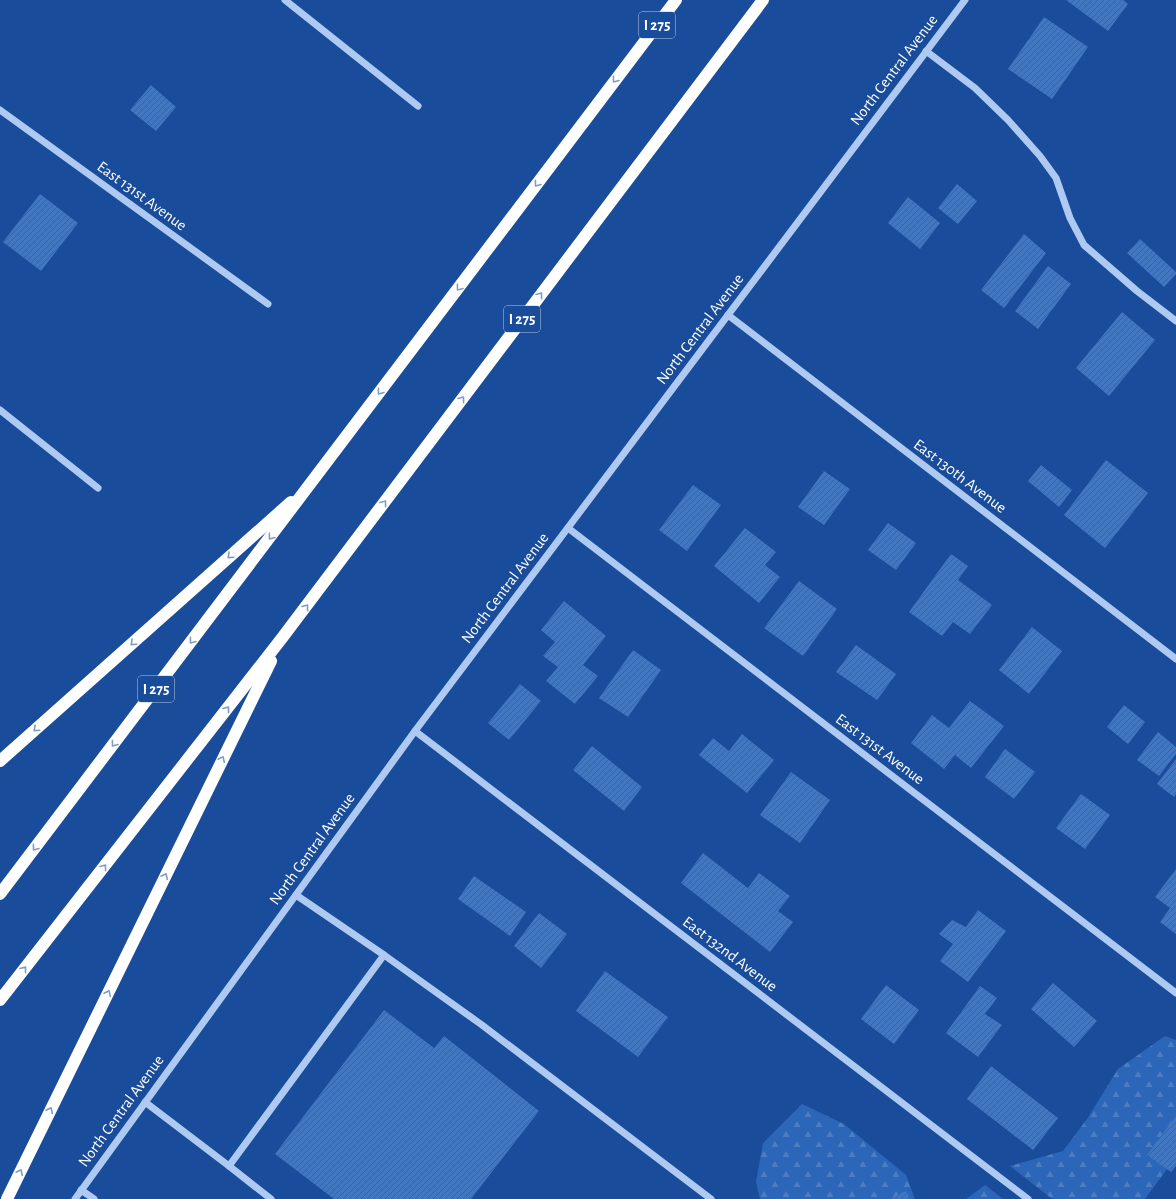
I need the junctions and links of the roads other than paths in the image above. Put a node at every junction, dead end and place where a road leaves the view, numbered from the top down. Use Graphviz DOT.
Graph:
graph roads {
  1 [pos="285,0"];
  2 [pos="676,0"];
  3 [pos="763,0"];
  4 [pos="965,0"];
  5 [pos="926,51"];
  6 [pos="418,106"];
  7 [pos="0,110"];
  8 [pos="268,304"];
  9 [pos="728,315"];
  10 [pos="1176,321"];
  11 [pos="0,410"];
  12 [pos="311,484"];
  13 [pos="98,488"];
  14 [pos="568,528"];
  15 [pos="282,638"];
  16 [pos="1176,659"];
  17 [pos="415,731"];
  18 [pos="0,761"];
  19 [pos="0,894"];
  20 [pos="296,895"];
  21 [pos="384,955"];
  22 [pos="1176,993"];
  23 [pos="0,1000"];
  24 [pos="145,1102"];
  25 [pos="229,1166"];
  26 [pos="81,1190"];
  27 [pos="6,1199"];
  28 [pos="74,1199"];
  29 [pos="94,1199"];
  30 [pos="271,1199"];
  31 [pos="711,1199"];
  32 [pos="1028,1199"];
  1 -- 6 [label="street"];
  2 -- 12 [label="highway, I 275, one-way"];
  15 -- 3 [label="highway, I 275, one-way"];
  4 -- 5 [label="street, North Central Avenue"];
  5 -- 9 [label="street, North Central Avenue"];
  5 -- 10 [label="street"];
  7 -- 8 [label="street, East 131st Avenue"];
  9 -- 14 [label="street, North Central Avenue"];
  9 -- 16 [label="street, East 130th Avenue"];
  11 -- 13 [label="street"];
  12 -- 18 [label="highway, one-way"];
  12 -- 19 [label="highway, I 275, one-way"];
  14 -- 17 [label="street, North Central Avenue"];
  14 -- 22 [label="street, East 131st Avenue"];
  23 -- 15 [label="highway, I 275, one-way"];
  27 -- 15 [label="highway, one-way"];
  17 -- 20 [label="street, North Central Avenue"];
  17 -- 32 [label="street, East 132nd Avenue"];
  20 -- 21 [label="street"];
  20 -- 24 [label="street, North Central Avenue"];
  21 -- 25 [label="street"];
  21 -- 31 [label="street"];
  24 -- 25 [label="street"];
  24 -- 26 [label="street, North Central Avenue"];
  25 -- 30 [label="street"];
  26 -- 28 [label="street, North Central Avenue"];
  26 -- 29 [label="street"];
}
